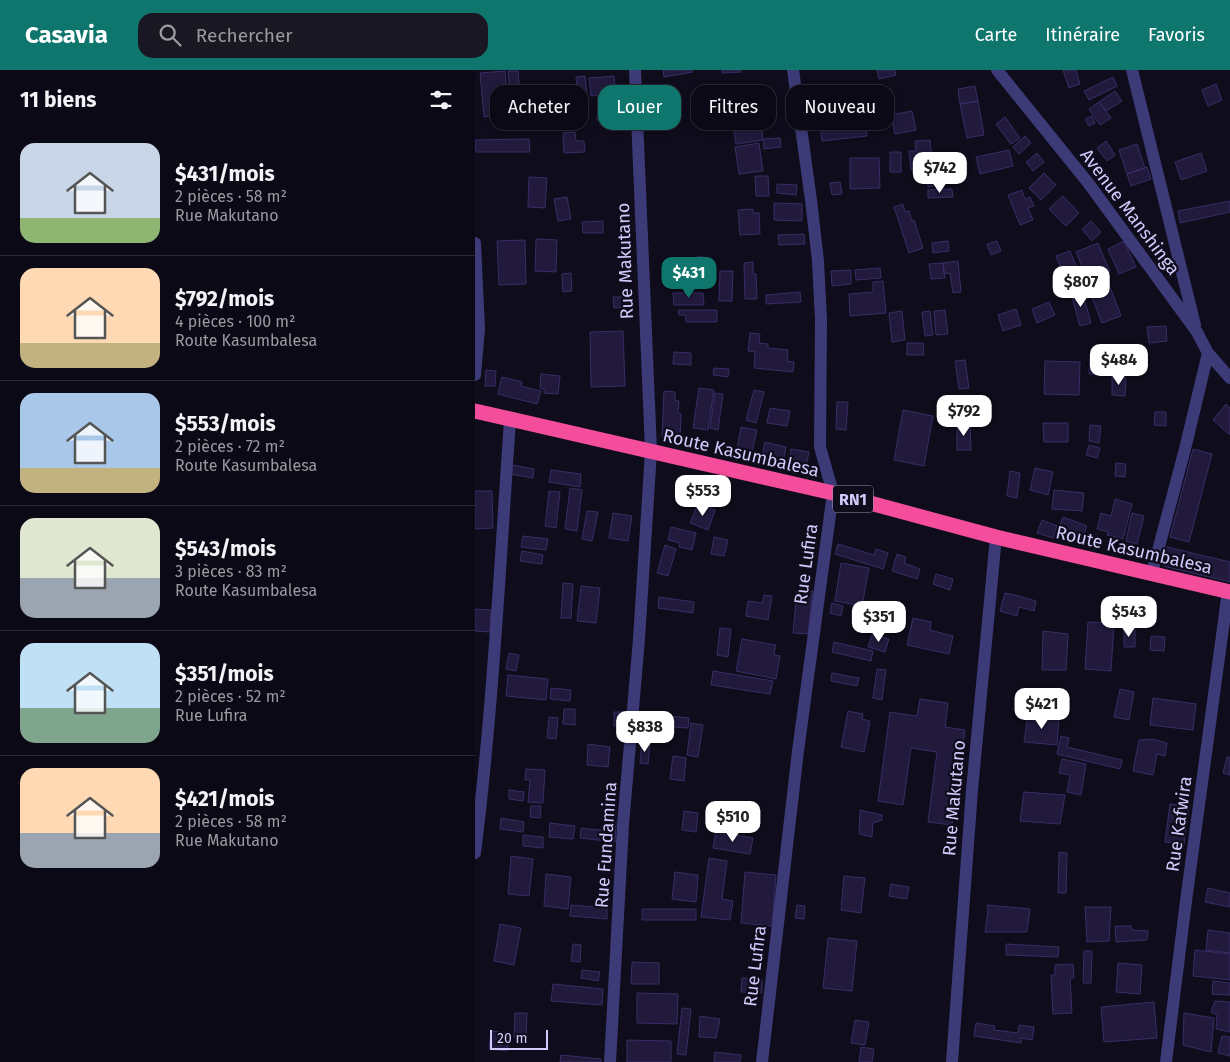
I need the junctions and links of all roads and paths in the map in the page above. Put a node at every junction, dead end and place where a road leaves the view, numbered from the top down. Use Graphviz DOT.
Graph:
graph roads {
  1 [pos="635,70"];
  2 [pos="793,70"];
  3 [pos="997,70"];
  4 [pos="1133,70"];
  5 [pos="475,243"];
  6 [pos="1197,332"];
  7 [pos="1208,353"];
  8 [pos="475,375"];
  9 [pos="1230,378"];
  10 [pos="475,411"];
  11 [pos="510,420"];
  12 [pos="651,451"];
  13 [pos="833,493"];
  14 [pos="996,537"];
  15 [pos="1152,573"];
  16 [pos="1229,591"];
  17 [pos="475,853"];
  18 [pos="610,1062"];
  19 [pos="762,1062"];
  20 [pos="952,1062"];
  21 [pos="1166,1062"];
  1 -- 12 [label="street, Rue Makutano"];
  2 -- 13 [label="street, Rue Lufira"];
  3 -- 6 [label="street, Avenue Manshinga"];
  4 -- 6 [label="street"];
  5 -- 8 [label="street"];
  6 -- 7 [label="street, Avenue Manshinga"];
  7 -- 9 [label="street, Avenue Manshinga"];
  7 -- 15 [label="street"];
  10 -- 11 [label="highway, Route Kasumbalesa / RN1"];
  11 -- 12 [label="highway, Route Kasumbalesa / RN1"];
  11 -- 17 [label="street"];
  12 -- 13 [label="highway, Route Kasumbalesa / RN1"];
  12 -- 18 [label="street, Rue Fundamina"];
  13 -- 14 [label="highway, Route Kasumbalesa / RN1"];
  13 -- 19 [label="street, Rue Lufira"];
  14 -- 15 [label="highway, Route Kasumbalesa / RN1"];
  14 -- 20 [label="street, Rue Makutano"];
  15 -- 16 [label="highway, Route Kasumbalesa / RN1"];
  16 -- 21 [label="street, Rue Kafwira"];
}
